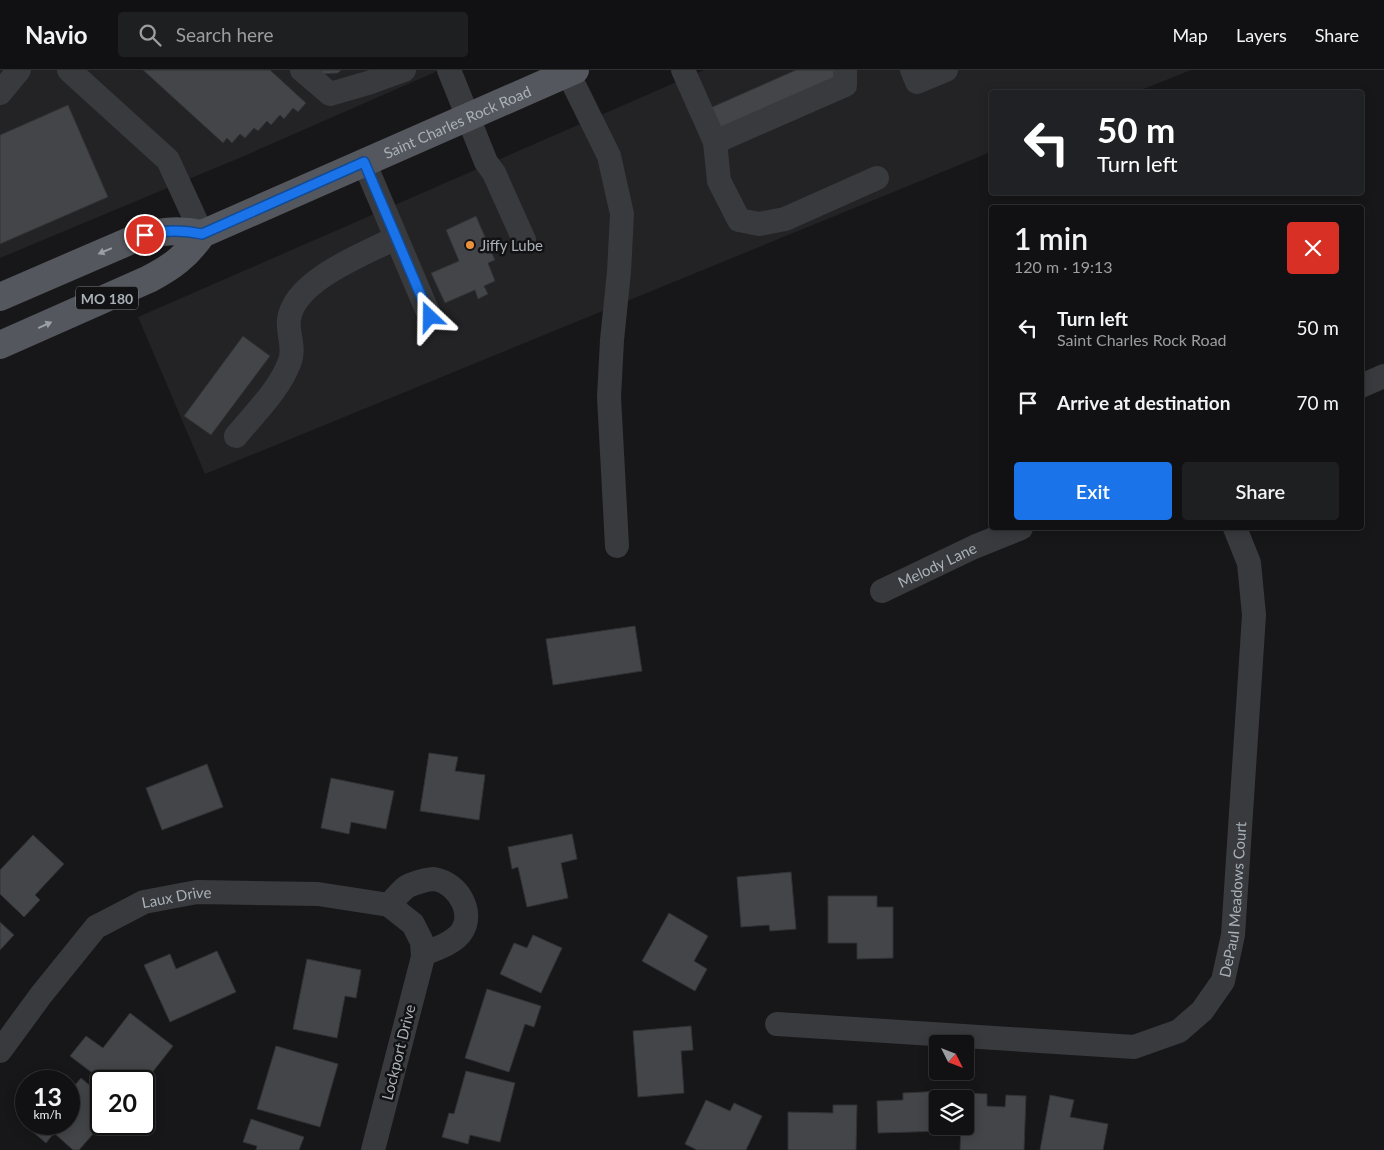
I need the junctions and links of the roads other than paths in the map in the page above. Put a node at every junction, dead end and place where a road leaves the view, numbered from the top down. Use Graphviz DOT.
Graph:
graph roads {
  1 [pos="19,70"];
  2 [pos="69,70"];
  3 [pos="302,70"];
  4 [pos="404,70"];
  5 [pos="449,70"];
  6 [pos="683,70"];
  7 [pos="845,70"];
  8 [pos="912,70"];
  9 [pos="946,70"];
  10 [pos="572,72"];
  11 [pos="0,93"];
  12 [pos="469,117"];
  13 [pos="715,142"];
  14 [pos="364,162"];
  15 [pos="877,178"];
  16 [pos="202,234"];
  17 [pos="396,238"];
  18 [pos="524,240"];
  19 [pos="0,297"];
  20 [pos="430,317"];
  21 [pos="0,345"];
  22 [pos="1384,376"];
  23 [pos="1364,385"];
  24 [pos="236,436"];
  25 [pos="1016,530"];
  26 [pos="1236,530"];
  27 [pos="617,546"];
  28 [pos="882,591"];
  29 [pos="389,905"];
  30 [pos="423,954"];
  31 [pos="777,1024"];
  32 [pos="0,1052"];
  33 [pos="373,1150"];
  1 -- 11 [label="street"];
  2 -- 16 [label="street"];
  3 -- 4 [label="street"];
  5 -- 12 [label="street"];
  6 -- 13 [label="street"];
  7 -- 13 [label="street"];
  8 -- 9 [label="street"];
  10 -- 12 [label="main road, Saint Charles Rock Road / MO 180"];
  10 -- 27 [label="street"];
  12 -- 14 [label="main road, Saint Charles Rock Road / MO 180"];
  12 -- 18 [label="street"];
  13 -- 15 [label="street"];
  14 -- 16 [label="main road, Saint Charles Rock Road / MO 180"];
  14 -- 17 [label="street"];
  16 -- 19 [label="main road, MO 180, one-way"];
  21 -- 16 [label="main road, Saint Charles Rock Road / MO 180, one-way"];
  17 -- 20 [label="street"];
  17 -- 24 [label="street"];
  22 -- 23 [label="street"];
  25 -- 28 [label="street, Melody Lane"];
  26 -- 31 [label="street, DePaul Meadows Court"];
  29 -- 30 [label="street, Laux Drive"];
  29 -- 30 [label="street"];
  29 -- 32 [label="street, Laux Drive"];
  30 -- 33 [label="street, Lockport Drive"];
}
